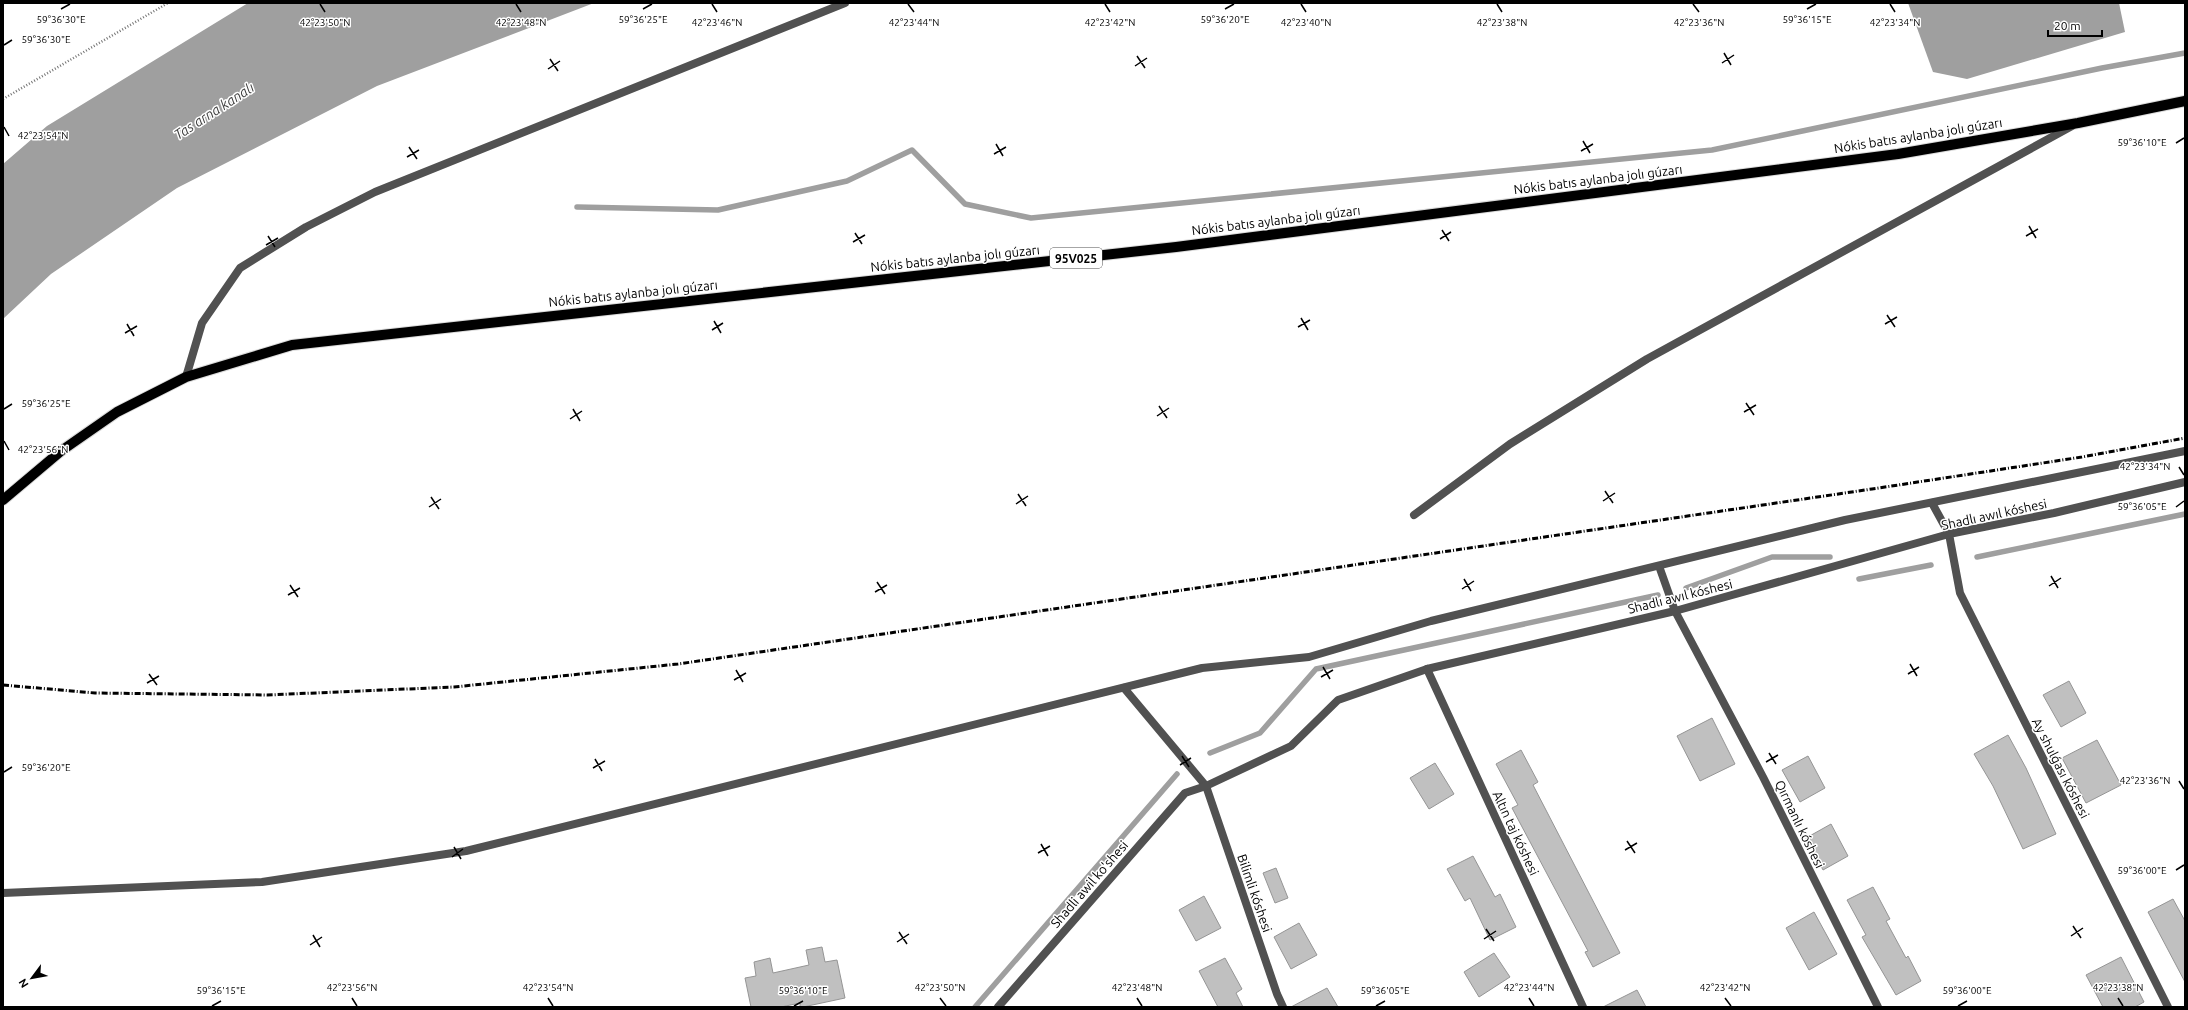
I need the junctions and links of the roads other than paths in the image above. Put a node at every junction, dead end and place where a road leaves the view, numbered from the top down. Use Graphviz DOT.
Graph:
graph roads {
  1 [pos="845,3"];
  2 [pos="2185,101"];
  3 [pos="2078,123"];
  4 [pos="186,377"];
  5 [pos="2185,451"];
  6 [pos="2185,482"];
  7 [pos="3,500"];
  8 [pos="1932,503"];
  9 [pos="1414,515"];
  10 [pos="1949,534"];
  11 [pos="1659,566"];
  12 [pos="1675,611"];
  13 [pos="1427,669"];
  14 [pos="1124,688"];
  15 [pos="1206,786"];
  16 [pos="3,893"];
  17 [pos="998,1007"];
  18 [pos="1283,1007"];
  19 [pos="1583,1007"];
  20 [pos="1878,1007"];
  21 [pos="2168,1007"];
  1 -- 4 [label="street"];
  2 -- 3 [label="main road, Nókis batıs aylanba jolı gúzarı / 95V025"];
  3 -- 4 [label="main road, Nókis batıs aylanba jolı gúzarı / 95V025"];
  3 -- 9 [label="street"];
  4 -- 7 [label="main road, Nókis batıs aylanba jolı gúzarı / 95V025"];
  5 -- 8 [label="street"];
  6 -- 10 [label="street, Shadlı awıl kóshesi"];
  8 -- 10 [label="street, Ay shulǵası kóshesi"];
  8 -- 11 [label="street"];
  10 -- 12 [label="street, Shadlı awıl kóshesi"];
  10 -- 21 [label="street, Ay shulǵası kóshesi"];
  11 -- 12 [label="street, Qırmanlı kóshesi"];
  11 -- 14 [label="street"];
  12 -- 13 [label="street, Shadlı awıl kóshesi"];
  12 -- 20 [label="street, Qırmanlı kóshesi"];
  13 -- 15 [label="street, Shadlı awıl kóshesi"];
  13 -- 19 [label="street, Altın taj kóshesi"];
  14 -- 15 [label="street"];
  14 -- 16 [label="street"];
  15 -- 17 [label="street, Shadli awil ko'shesi"];
  15 -- 18 [label="street, Bilimli kóshesi"];
}
